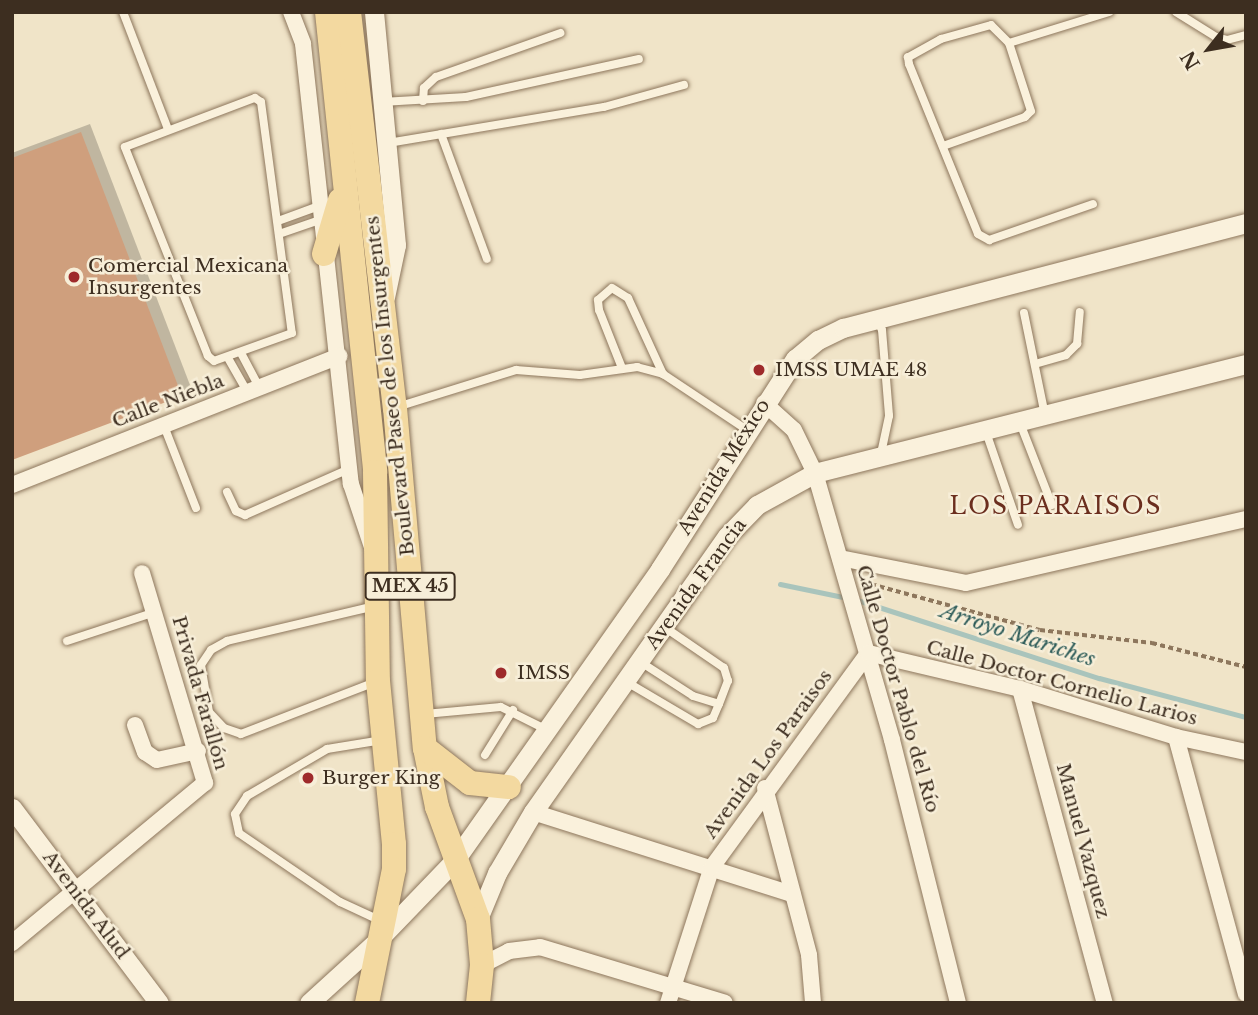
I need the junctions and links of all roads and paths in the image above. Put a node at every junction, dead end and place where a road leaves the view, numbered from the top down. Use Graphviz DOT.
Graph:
graph roads {
  1 [pos="123,12"];
  2 [pos="291,12"];
  3 [pos="327,12"];
  4 [pos="349,12"];
  5 [pos="374,12"];
  6 [pos="1109,12"];
  7 [pos="1176,12"];
  8 [pos="560,33"];
  9 [pos="1246,35"];
  10 [pos="1009,43"];
  11 [pos="639,59"];
  12 [pos="684,85"];
  13 [pos="424,101"];
  14 [pos="382,102"];
  15 [pos="168,129"];
  16 [pos="441,134"];
  17 [pos="385,144"];
  18 [pos="943,146"];
  19 [pos="343,186"];
  20 [pos="1093,204"];
  21 [pos="319,213"];
  22 [pos="278,221"];
  23 [pos="1246,223"];
  24 [pos="279,234"];
  25 [pos="324,254"];
  26 [pos="487,259"];
  27 [pos="383,308"];
  28 [pos="1080,312"];
  29 [pos="1024,313"];
  30 [pos="877,319"];
  31 [pos="241,353"];
  32 [pos="339,356"];
  33 [pos="228,358"];
  34 [pos="1035,364"];
  35 [pos="1246,364"];
  36 [pos="622,368"];
  37 [pos="663,374"];
  38 [pos="254,390"];
  39 [pos="764,403"];
  40 [pos="395,408"];
  41 [pos="1045,415"];
  42 [pos="1019,421"];
  43 [pos="164,426"];
  44 [pos="747,429"];
  45 [pos="986,430"];
  46 [pos="880,456"];
  47 [pos="349,469"];
  48 [pos="815,473"];
  49 [pos="12,485"];
  50 [pos="227,492"];
  51 [pos="1052,505"];
  52 [pos="196,508"];
  53 [pos="1246,519"];
  54 [pos="1018,525"];
  55 [pos="377,559"];
  56 [pos="844,559"];
  57 [pos="142,573"];
  58 [pos="378,605"];
  59 [pos="155,612"];
  60 [pos="663,626"];
  61 [pos="67,641"];
  62 [pos="868,653"];
  63 [pos="639,661"];
  64 [pos="1246,667"];
  65 [pos="378,681"];
  66 [pos="625,681"];
  67 [pos="1020,689"];
  68 [pos="719,704"];
  69 [pos="513,710"];
  70 [pos="421,715"];
  71 [pos="135,725"];
  72 [pos="548,731"];
  73 [pos="1176,737"];
  74 [pos="384,740"];
  75 [pos="425,748"];
  76 [pos="198,751"];
  77 [pos="1246,752"];
  78 [pos="485,755"];
  79 [pos="509,787"];
  80 [pos="765,788"];
  81 [pos="12,808"];
  82 [pos="533,812"];
  83 [pos="456,860"];
  84 [pos="712,867"];
  85 [pos="77,893"];
  86 [pos="792,894"];
  87 [pos="478,919"];
  88 [pos="379,932"];
  89 [pos="12,943"];
  90 [pos="482,965"];
  91 [pos="1246,994"];
  92 [pos="670,996"];
  93 [pos="159,1003"];
  94 [pos="309,1003"];
  95 [pos="366,1003"];
  96 [pos="478,1003"];
  97 [pos="725,1003"];
  98 [pos="813,1003"];
  99 [pos="958,1003"];
  100 [pos="1105,1003"];
  1 -- 15 [label="lane"];
  2 -- 21 [label="street"];
  3 -- 19 [label="main road, Boulevard Paseo de los Insurgentes / MEX 45"];
  4 -- 27 [label="main road, Boulevard Paseo de los Insurgentes"];
  5 -- 14 [label="street"];
  6 -- 10 [label="lane"];
  7 -- 9 [label="lane"];
  8 -- 13 [label="lane"];
  10 -- 18 [label="lane"];
  10 -- 18 [label="lane"];
  11 -- 13 [label="lane"];
  12 -- 16 [label="lane"];
  13 -- 14 [label="lane"];
  14 -- 17 [label="street"];
  15 -- 22 [label="lane"];
  15 -- 33 [label="lane"];
  16 -- 17 [label="lane"];
  16 -- 26 [label="lane"];
  17 -- 27 [label="street"];
  18 -- 20 [label="lane"];
  19 -- 25 [label="main road"];
  19 -- 55 [label="main road, Boulevard Paseo de los Insurgentes / MEX 45"];
  21 -- 22 [label="lane"];
  21 -- 24 [label="lane"];
  21 -- 25 [label="street"];
  22 -- 24 [label="lane"];
  23 -- 30 [label="street, Avenida México"];
  24 -- 31 [label="lane"];
  25 -- 32 [label="street"];
  27 -- 40 [label="main road, Boulevard Paseo de los Insurgentes / MEX 45"];
  28 -- 34 [label="lane"];
  29 -- 34 [label="lane"];
  30 -- 39 [label="street, Avenida México"];
  30 -- 46 [label="lane"];
  31 -- 33 [label="lane"];
  31 -- 38 [label="lane"];
  32 -- 38 [label="street, Calle Niebla"];
  32 -- 47 [label="street"];
  33 -- 38 [label="lane"];
  34 -- 41 [label="lane"];
  35 -- 41 [label="street, Avenida Francia"];
  36 -- 37 [label="lane"];
  36 -- 37 [label="lane"];
  36 -- 40 [label="lane"];
  37 -- 44 [label="lane"];
  38 -- 43 [label="street, Calle Niebla"];
  39 -- 44 [label="street, Avenida México"];
  39 -- 48 [label="street, Calle Doctor Pablo del Río"];
  40 -- 70 [label="main road, Boulevard Paseo de los Insurgentes / MEX 45"];
  41 -- 42 [label="street, Avenida Francia"];
  42 -- 45 [label="street, Avenida Francia"];
  42 -- 51 [label="lane"];
  43 -- 49 [label="street, Calle Niebla"];
  43 -- 52 [label="lane"];
  44 -- 72 [label="street, Avenida México"];
  45 -- 46 [label="street, Avenida Francia"];
  45 -- 54 [label="lane"];
  46 -- 48 [label="street, Avenida Francia"];
  47 -- 50 [label="lane"];
  47 -- 55 [label="street"];
  48 -- 56 [label="street, Calle Doctor Pablo del Río"];
  48 -- 60 [label="street, Avenida Francia"];
  53 -- 56 [label="street"];
  55 -- 58 [label="main road, Boulevard Paseo de los Insurgentes / MEX 45"];
  56 -- 62 [label="street, Calle Doctor Pablo del Río"];
  56 -- 64 [label="path"];
  57 -- 59 [label="street, Privada Farallón"];
  58 -- 65 [label="main road, Boulevard Paseo de los Insurgentes / MEX 45"];
  58 -- 65 [label="lane"];
  59 -- 61 [label="lane"];
  59 -- 76 [label="street, Privada Farallón"];
  60 -- 63 [label="street, Avenida Francia"];
  60 -- 68 [label="lane"];
  62 -- 67 [label="street, Calle Doctor Cornelio Larios"];
  62 -- 80 [label="street, Avenida Los Paraisos"];
  62 -- 99 [label="street, Calle Doctor Pablo del Río"];
  63 -- 66 [label="street, Avenida Francia"];
  63 -- 68 [label="lane"];
  65 -- 74 [label="main road, Boulevard Paseo de los Insurgentes / MEX 45"];
  66 -- 68 [label="lane"];
  66 -- 82 [label="street, Avenida Francia"];
  67 -- 73 [label="street, Calle Doctor Cornelio Larios"];
  67 -- 100 [label="street, Manuel Vazquez"];
  69 -- 70 [label="lane"];
  69 -- 72 [label="lane"];
  69 -- 78 [label="lane"];
  70 -- 75 [label="main road, Boulevard Paseo de los Insurgentes / MEX 45"];
  71 -- 76 [label="street"];
  72 -- 79 [label="street, Avenida México"];
  73 -- 77 [label="street, Calle Doctor Cornelio Larios"];
  73 -- 91 [label="street"];
  74 -- 88 [label="main road, Boulevard Paseo de los Insurgentes / MEX 45"];
  74 -- 88 [label="lane"];
  75 -- 79 [label="main road"];
  75 -- 83 [label="main road, Boulevard Paseo de los Insurgentes / MEX 45"];
  76 -- 85 [label="street, Privada Farallón"];
  79 -- 83 [label="street, Avenida México"];
  80 -- 84 [label="street, Avenida Los Paraisos"];
  80 -- 86 [label="street"];
  81 -- 85 [label="street, Avenida Alud"];
  82 -- 84 [label="street"];
  82 -- 87 [label="street, Avenida Francia"];
  83 -- 87 [label="main road, Boulevard Paseo de los Insurgentes / MEX 45"];
  83 -- 88 [label="street, Avenida México"];
  84 -- 86 [label="street"];
  84 -- 92 [label="street, Avenida Los Paraisos"];
  85 -- 89 [label="street, Privada Farallón"];
  85 -- 93 [label="street, Avenida Alud"];
  86 -- 98 [label="street"];
  87 -- 90 [label="main road, Boulevard Paseo de los Insurgentes / MEX 45"];
  88 -- 94 [label="street, Avenida México"];
  88 -- 95 [label="main road, Boulevard Paseo de los Insurgentes / MEX 45"];
  90 -- 92 [label="street"];
  90 -- 96 [label="main road, Boulevard Paseo de los Insurgentes / MEX 45"];
  92 -- 97 [label="street"];
}
